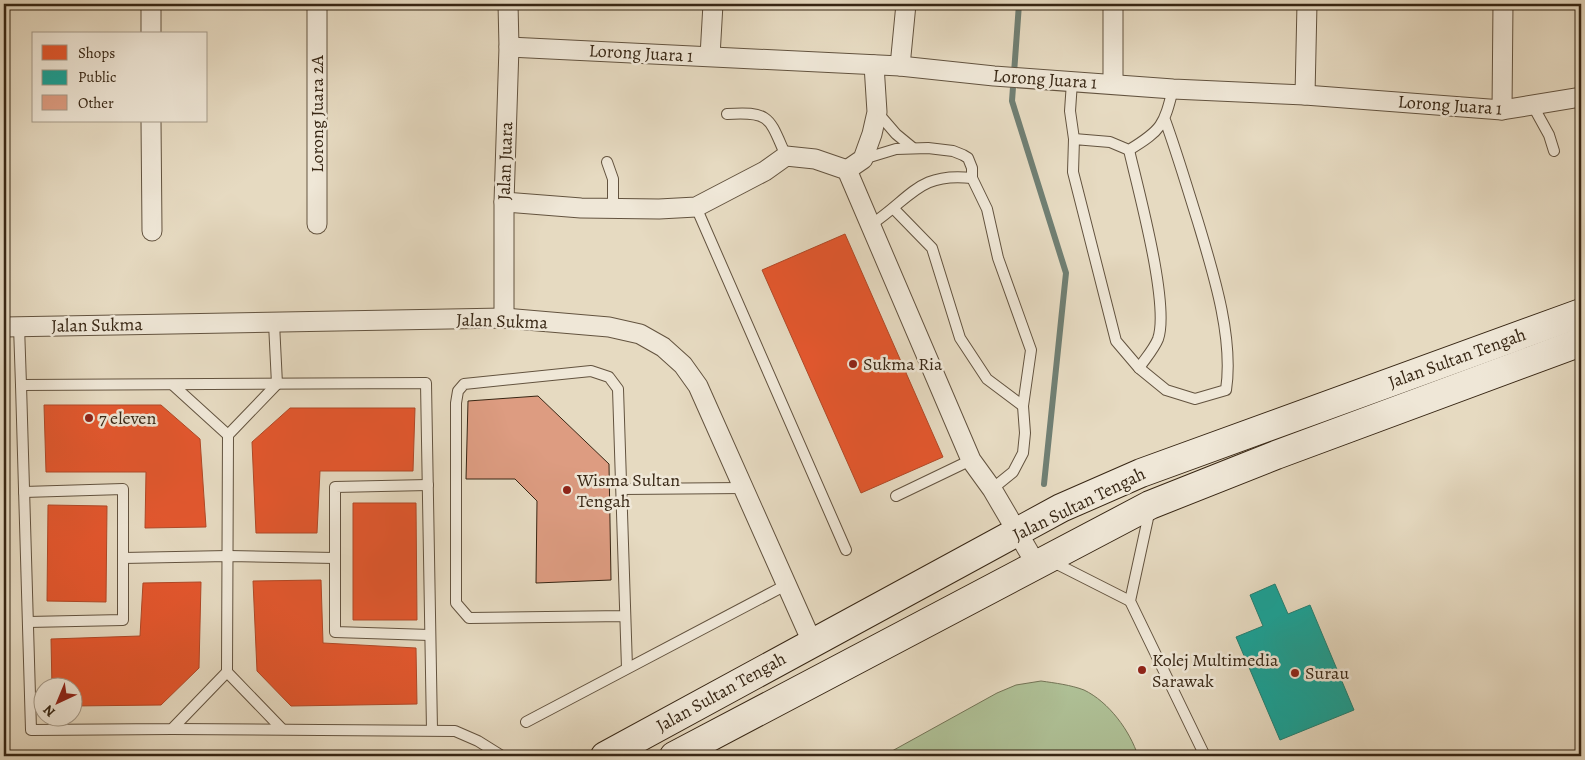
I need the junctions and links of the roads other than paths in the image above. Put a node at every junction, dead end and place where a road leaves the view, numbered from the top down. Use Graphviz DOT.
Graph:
graph roads {
  1 [pos="151,4"];
  2 [pos="317,4"];
  3 [pos="508,4"];
  4 [pos="713,4"];
  5 [pos="906,4"];
  6 [pos="1113,4"];
  7 [pos="1307,4"];
  8 [pos="1503,4"];
  9 [pos="151,32"];
  10 [pos="509,47"];
  11 [pos="710,56"];
  12 [pos="874,65"];
  13 [pos="900,66"];
  14 [pos="1072,82"];
  15 [pos="1113,84"];
  16 [pos="1173,89"];
  17 [pos="1305,94"];
  18 [pos="1581,97"];
  19 [pos="1533,106"];
  20 [pos="1502,110"];
  21 [pos="877,112"];
  22 [pos="727,114"];
  23 [pos="1165,120"];
  24 [pos="151,122"];
  25 [pos="1074,139"];
  26 [pos="912,148"];
  27 [pos="1129,150"];
  28 [pos="1554,152"];
  29 [pos="786,156"];
  30 [pos="864,158"];
  31 [pos="606,162"];
  32 [pos="847,170"];
  33 [pos="972,178"];
  34 [pos="504,202"];
  35 [pos="696,207"];
  36 [pos="613,209"];
  37 [pos="894,209"];
  38 [pos="317,224"];
  39 [pos="872,224"];
  40 [pos="152,231"];
  41 [pos="1581,313"];
  42 [pos="504,318"];
  43 [pos="274,323"];
  44 [pos="11,326"];
  45 [pos="1581,342"];
  46 [pos="1139,368"];
  47 [pos="277,384"];
  48 [pos="21,385"];
  49 [pos="172,385"];
  50 [pos="1023,406"];
  51 [pos="228,435"];
  52 [pos="972,460"];
  53 [pos="428,485"];
  54 [pos="744,488"];
  55 [pos="622,489"];
  56 [pos="992,490"];
  57 [pos="24,492"];
  58 [pos="896,496"];
  59 [pos="1150,504"];
  60 [pos="1017,533"];
  61 [pos="846,550"];
  62 [pos="228,556"];
  63 [pos="123,558"];
  64 [pos="335,558"];
  65 [pos="1041,562"];
  66 [pos="786,585"];
  67 [pos="1130,601"];
  68 [pos="625,616"];
  69 [pos="28,622"];
  70 [pos="430,635"];
  71 [pos="812,642"];
  72 [pos="627,668"];
  73 [pos="228,672"];
  74 [pos="526,722"];
  75 [pos="172,729"];
  76 [pos="282,729"];
  77 [pos="432,730"];
  78 [pos="502,756"];
  79 [pos="605,756"];
  80 [pos="674,756"];
  81 [pos="1205,756"];
  1 -- 9 [label="street"];
  2 -- 38 [label="street, Lorong Juara 2A"];
  3 -- 10 [label="street, Jalan Juara"];
  4 -- 11 [label="street"];
  5 -- 13 [label="street"];
  6 -- 15 [label="street"];
  7 -- 17 [label="street"];
  8 -- 20 [label="street"];
  10 -- 11 [label="street, Lorong Juara 1"];
  10 -- 34 [label="street, Jalan Juara"];
  11 -- 12 [label="street, Lorong Juara 1"];
  12 -- 13 [label="street, Lorong Juara 1"];
  12 -- 21 [label="street"];
  13 -- 14 [label="street, Lorong Juara 1"];
  14 -- 15 [label="street, Lorong Juara 1"];
  14 -- 25 [label="lane"];
  15 -- 16 [label="street, Lorong Juara 1"];
  16 -- 17 [label="street, Lorong Juara 1"];
  16 -- 23 [label="lane"];
  17 -- 20 [label="street, Lorong Juara 1"];
  18 -- 19 [label="street, Lorong Juara 1"];
  19 -- 20 [label="street, Lorong Juara 1"];
  19 -- 28 [label="lane"];
  21 -- 26 [label="lane"];
  21 -- 30 [label="street"];
  22 -- 29 [label="lane"];
  23 -- 27 [label="lane"];
  23 -- 46 [label="lane"];
  24 -- 40 [label="street"];
  25 -- 27 [label="lane"];
  25 -- 46 [label="lane"];
  26 -- 30 [label="lane"];
  26 -- 33 [label="lane"];
  27 -- 46 [label="lane"];
  29 -- 32 [label="street"];
  29 -- 35 [label="street"];
  30 -- 32 [label="street"];
  31 -- 36 [label="lane"];
  32 -- 39 [label="street"];
  33 -- 37 [label="lane"];
  33 -- 50 [label="lane"];
  34 -- 36 [label="street"];
  34 -- 42 [label="street, Jalan Juara"];
  35 -- 36 [label="street"];
  35 -- 61 [label="lane"];
  37 -- 39 [label="lane"];
  37 -- 50 [label="lane"];
  39 -- 52 [label="street"];
  41 -- 60 [label="main road, Jalan Sultan Tengah"];
  42 -- 43 [label="street, Jalan Sukma"];
  42 -- 54 [label="street, Jalan Sukma"];
  43 -- 44 [label="street, Jalan Sukma"];
  43 -- 47 [label="lane"];
  44 -- 48 [label="lane"];
  45 -- 59 [label="main road, Jalan Sultan Tengah"];
  47 -- 49 [label="lane"];
  47 -- 51 [label="lane"];
  47 -- 53 [label="lane"];
  48 -- 49 [label="lane"];
  48 -- 57 [label="lane"];
  49 -- 51 [label="lane"];
  50 -- 56 [label="lane"];
  51 -- 62 [label="lane"];
  52 -- 56 [label="street"];
  52 -- 58 [label="lane"];
  53 -- 64 [label="lane"];
  53 -- 70 [label="lane"];
  54 -- 55 [label="lane"];
  54 -- 66 [label="street, Jalan Sukma"];
  55 -- 68 [label="lane"];
  55 -- 68 [label="lane"];
  56 -- 60 [label="street"];
  57 -- 63 [label="lane"];
  57 -- 69 [label="lane"];
  59 -- 65 [label="main road, Jalan Sultan Tengah"];
  59 -- 67 [label="lane"];
  60 -- 65 [label="street"];
  60 -- 71 [label="main road, Jalan Sultan Tengah"];
  62 -- 63 [label="lane"];
  62 -- 64 [label="lane"];
  62 -- 73 [label="lane"];
  63 -- 69 [label="lane"];
  64 -- 70 [label="lane"];
  65 -- 67 [label="lane"];
  65 -- 80 [label="main road, Jalan Sultan Tengah"];
  66 -- 71 [label="street, Jalan Sukma"];
  66 -- 72 [label="lane"];
  67 -- 81 [label="lane"];
  68 -- 72 [label="lane"];
  69 -- 75 [label="lane"];
  70 -- 77 [label="lane"];
  71 -- 79 [label="main road, Jalan Sultan Tengah"];
  72 -- 74 [label="lane"];
  73 -- 75 [label="lane"];
  73 -- 76 [label="lane"];
  75 -- 76 [label="lane"];
  76 -- 77 [label="lane"];
  77 -- 78 [label="lane"];
}
